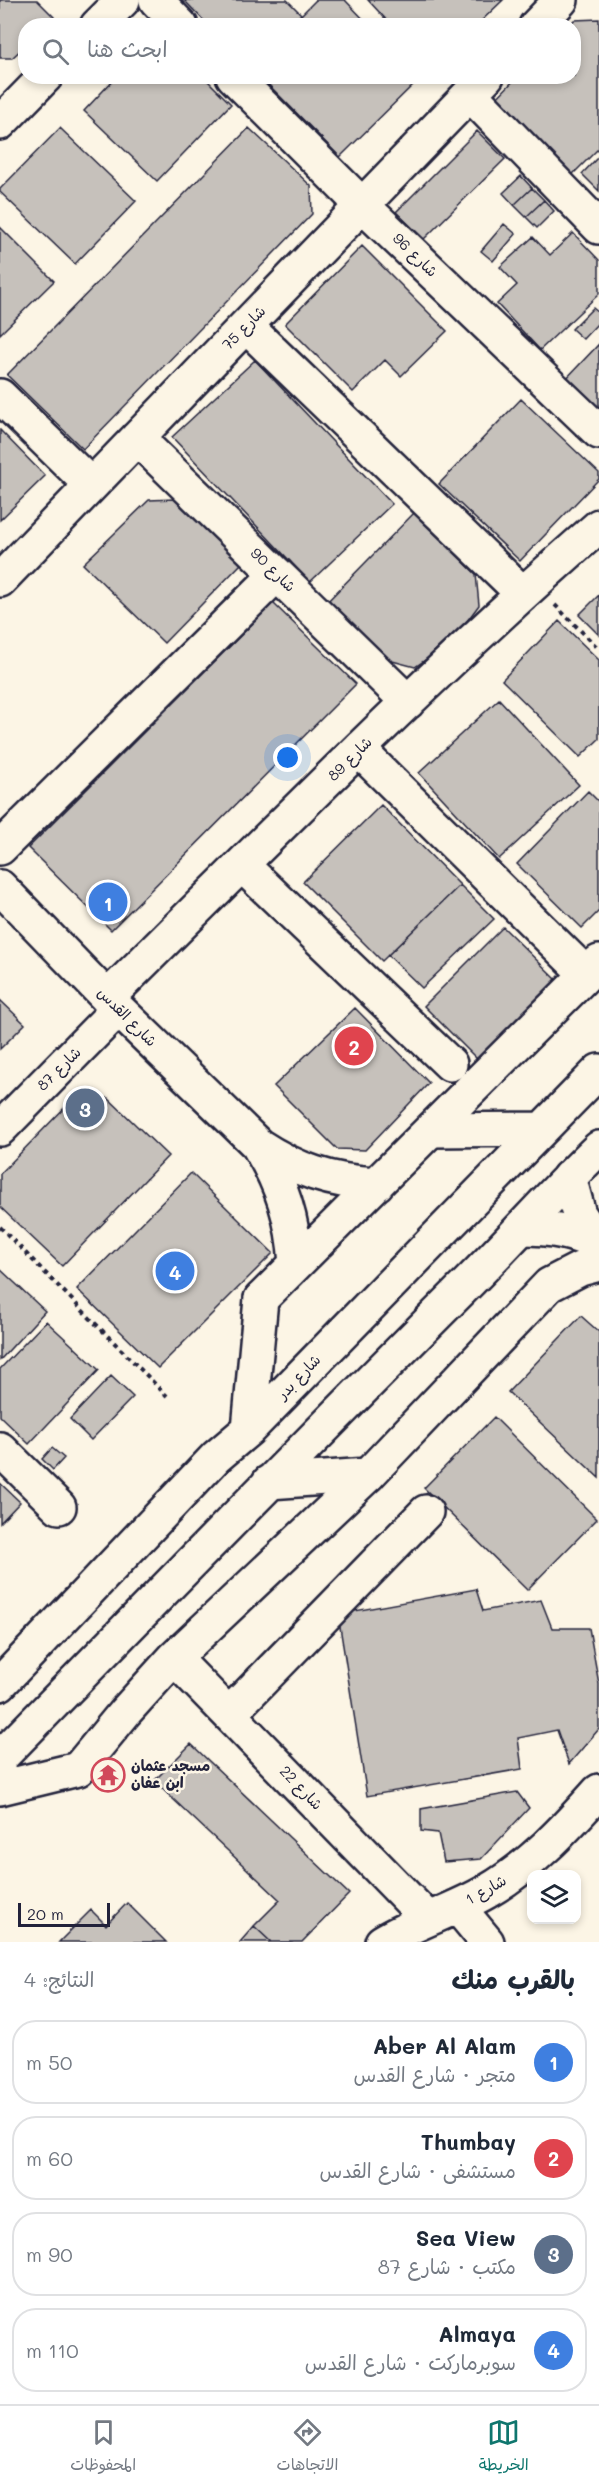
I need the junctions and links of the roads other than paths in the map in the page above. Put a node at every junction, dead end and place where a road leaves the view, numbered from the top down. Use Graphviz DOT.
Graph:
graph roads {
  1 [pos="123,0"];
  2 [pos="156,0"];
  3 [pos="561,0"];
  4 [pos="105,18"];
  5 [pos="173,18"];
  6 [pos="544,18"];
  7 [pos="38,84"];
  8 [pos="241,84"];
  9 [pos="478,85"];
  10 [pos="1,119"];
  11 [pos="362,205"];
  12 [pos="599,227"];
  13 [pos="246,326"];
  14 [pos="0,396"];
  15 [pos="599,432"];
  16 [pos="137,438"];
  17 [pos="91,485"];
  18 [pos="599,526"];
  19 [pos="277,574"];
  20 [pos="0,580"];
  21 [pos="528,588"];
  22 [pos="408,702"];
  23 [pos="359,750"];
  24 [pos="0,848"];
  25 [pos="242,865"];
  26 [pos="0,887"];
  27 [pos="592,968"];
  28 [pos="113,1003"];
  29 [pos="450,1064"];
  30 [pos="599,1071"];
  31 [pos="0,1129"];
  32 [pos="542,1129"];
  33 [pos="432,1130"];
  34 [pos="258,1145"];
  35 [pos="599,1148"];
  36 [pos="569,1177"];
  37 [pos="377,1184"];
  38 [pos="522,1228"];
  39 [pos="599,1244"];
  40 [pos="296,1263"];
  41 [pos="599,1264"];
  42 [pos="249,1429"];
  43 [pos="0,1449"];
  44 [pos="369,1475"];
  45 [pos="269,1482"];
  46 [pos="59,1507"];
  47 [pos="426,1512"];
  48 [pos="174,1658"];
  49 [pos="0,1683"];
  50 [pos="229,1714"];
  51 [pos="0,1758"];
  52 [pos="0,1788"];
  53 [pos="599,1791"];
  54 [pos="458,1906"];
  55 [pos="428,1919"];
  56 [pos="382,1942"];
  57 [pos="487,1942"];
  1 -- 4 [label="street"];
  2 -- 5 [label="street"];
  3 -- 6 [label="street"];
  7 -- 10 [label="street"];
  8 -- 11 [label="street, شارع 96"];
  9 -- 11 [label="street, شارع 75"];
  9 -- 12 [label="street"];
  11 -- 13 [label="street, شارع 75"];
  11 -- 15 [label="street, شارع 96"];
  13 -- 16 [label="street, شارع 75"];
  13 -- 21 [label="street"];
  14 -- 17 [label="street"];
  16 -- 17 [label="street, شارع 75"];
  16 -- 19 [label="street, شارع 90"];
  17 -- 20 [label="street, شارع 75"];
  18 -- 21 [label="street, شارع 89"];
  19 -- 22 [label="street, شارع 90"];
  19 -- 24 [label="street"];
  21 -- 22 [label="street, شارع 89"];
  22 -- 23 [label="street, شارع 89"];
  23 -- 25 [label="street, شارع 89"];
  23 -- 27 [label="street"];
  25 -- 28 [label="street, شارع 89"];
  25 -- 29 [label="street"];
  26 -- 28 [label="street, شارع القدس"];
  27 -- 33 [label="street"];
  28 -- 31 [label="street, شارع 87"];
  28 -- 34 [label="street, شارع القدس"];
  30 -- 32 [label="street, شارع بدر"];
  32 -- 33 [label="street"];
  32 -- 42 [label="street, شارع بدر"];
  33 -- 37 [label="street"];
  34 -- 37 [label="street, شارع القدس"];
  34 -- 40 [label="street, شارع القدس"];
  35 -- 36 [label="street"];
  36 -- 38 [label="street"];
  36 -- 39 [label="street"];
  37 -- 40 [label="street"];
  38 -- 39 [label="street"];
  38 -- 45 [label="street"];
  40 -- 42 [label="street"];
  41 -- 44 [label="street"];
  42 -- 49 [label="street, شارع بدر"];
  43 -- 46 [label="street"];
  44 -- 45 [label="street"];
  44 -- 48 [label="street"];
  45 -- 51 [label="street"];
  47 -- 50 [label="street"];
  48 -- 50 [label="street, شارع 22"];
  48 -- 52 [label="street"];
  50 -- 55 [label="street, شارع 22"];
  53 -- 54 [label="street, شارع 1"];
  54 -- 55 [label="street, شارع 1"];
  54 -- 57 [label="street"];
  55 -- 56 [label="street, شارع 1"];
}
